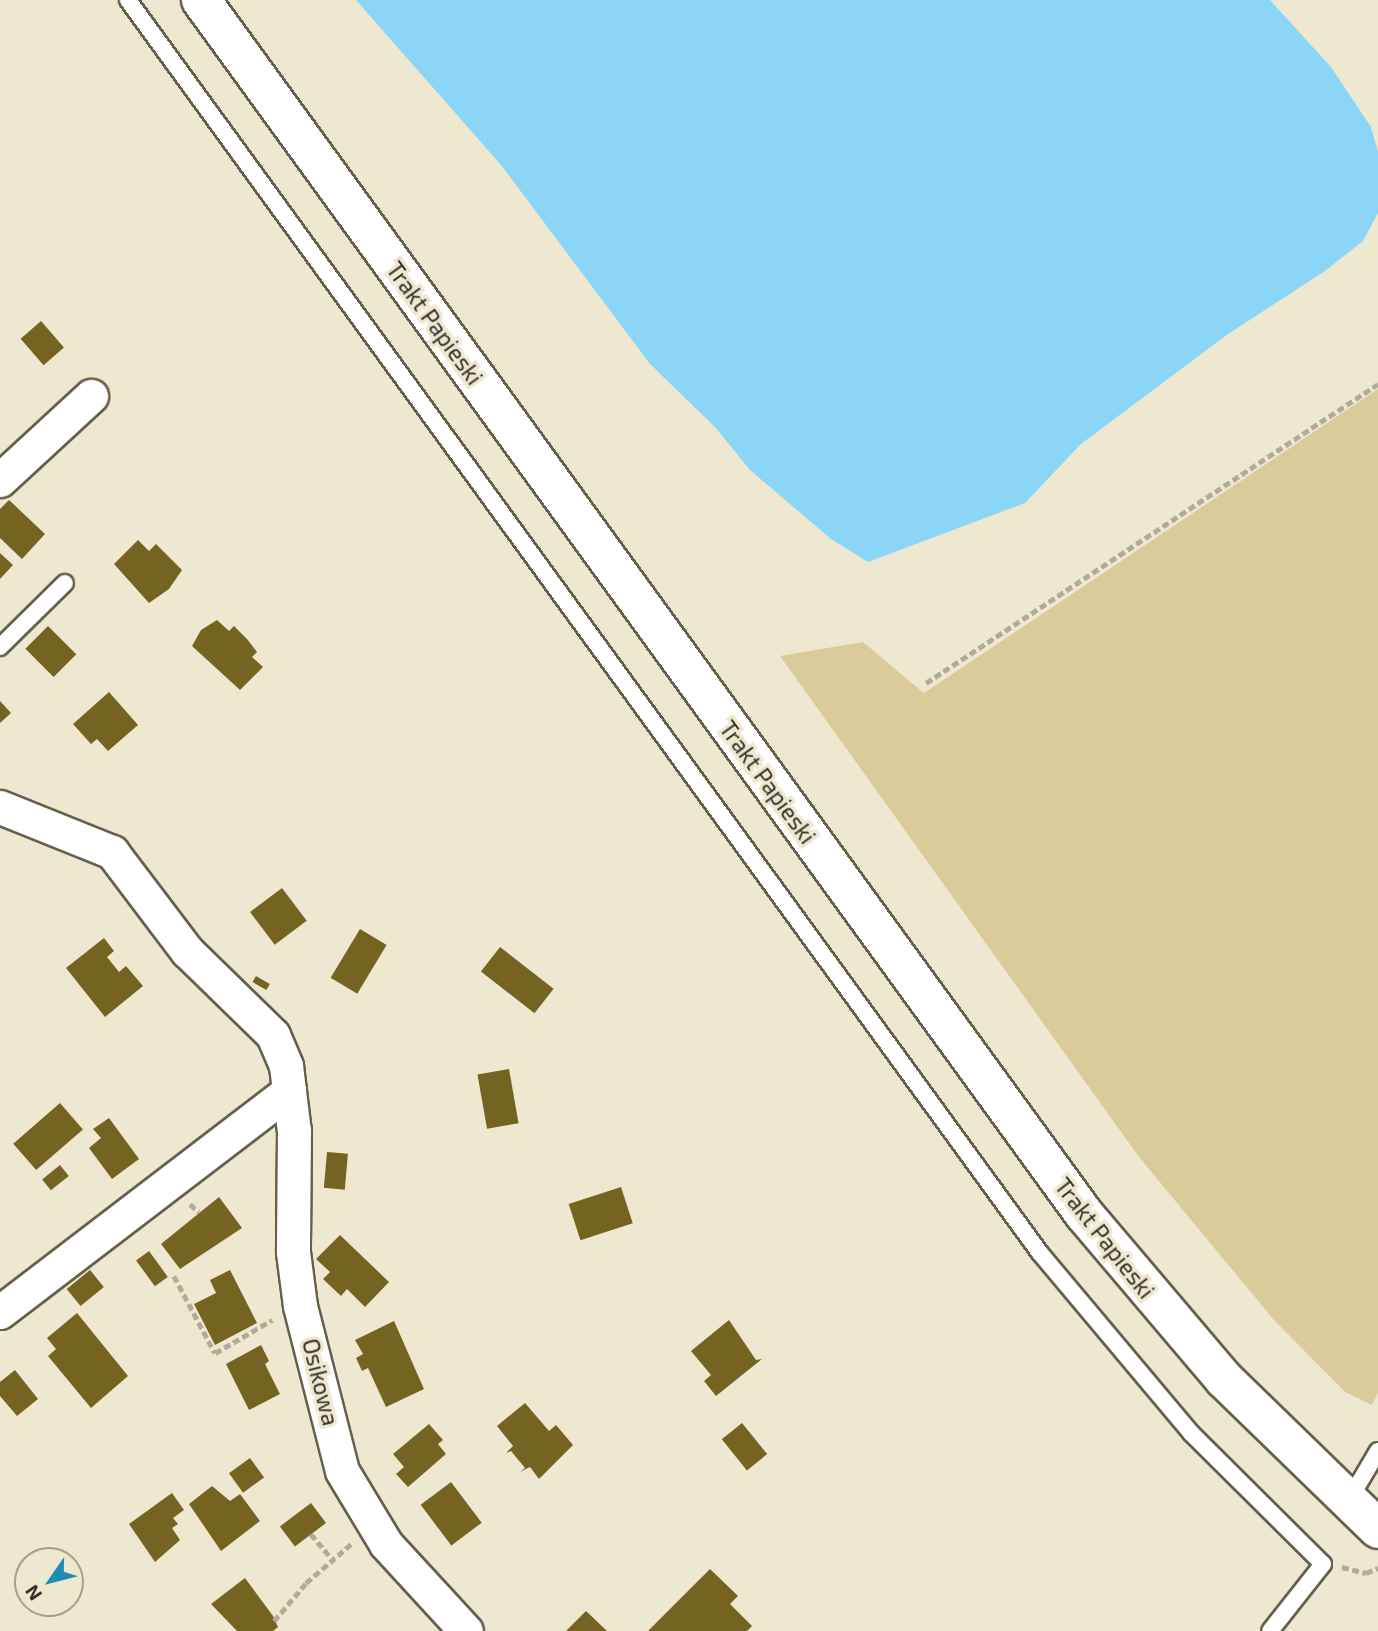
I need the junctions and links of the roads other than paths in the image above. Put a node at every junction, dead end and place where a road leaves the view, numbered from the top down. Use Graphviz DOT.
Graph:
graph roads {
  1 [pos="128,0"];
  2 [pos="201,0"];
  3 [pos="91,396"];
  4 [pos="0,480"];
  5 [pos="65,583"];
  6 [pos="0,647"];
  7 [pos="0,807"];
  8 [pos="289,1091"];
  9 [pos="0,1312"];
  10 [pos="1378,1451"];
  11 [pos="1347,1502"];
  12 [pos="1378,1529"];
  13 [pos="466,1631"];
  14 [pos="1270,1631"];
  1 -- 14 [label="lane"];
  2 -- 11 [label="street, Trakt Papieski"];
  3 -- 4 [label="street"];
  5 -- 6 [label="lane"];
  7 -- 8 [label="street, Osikowa"];
  8 -- 9 [label="street"];
  8 -- 13 [label="street, Osikowa"];
  10 -- 11 [label="lane"];
  11 -- 12 [label="street, Trakt Papieski"];
}
